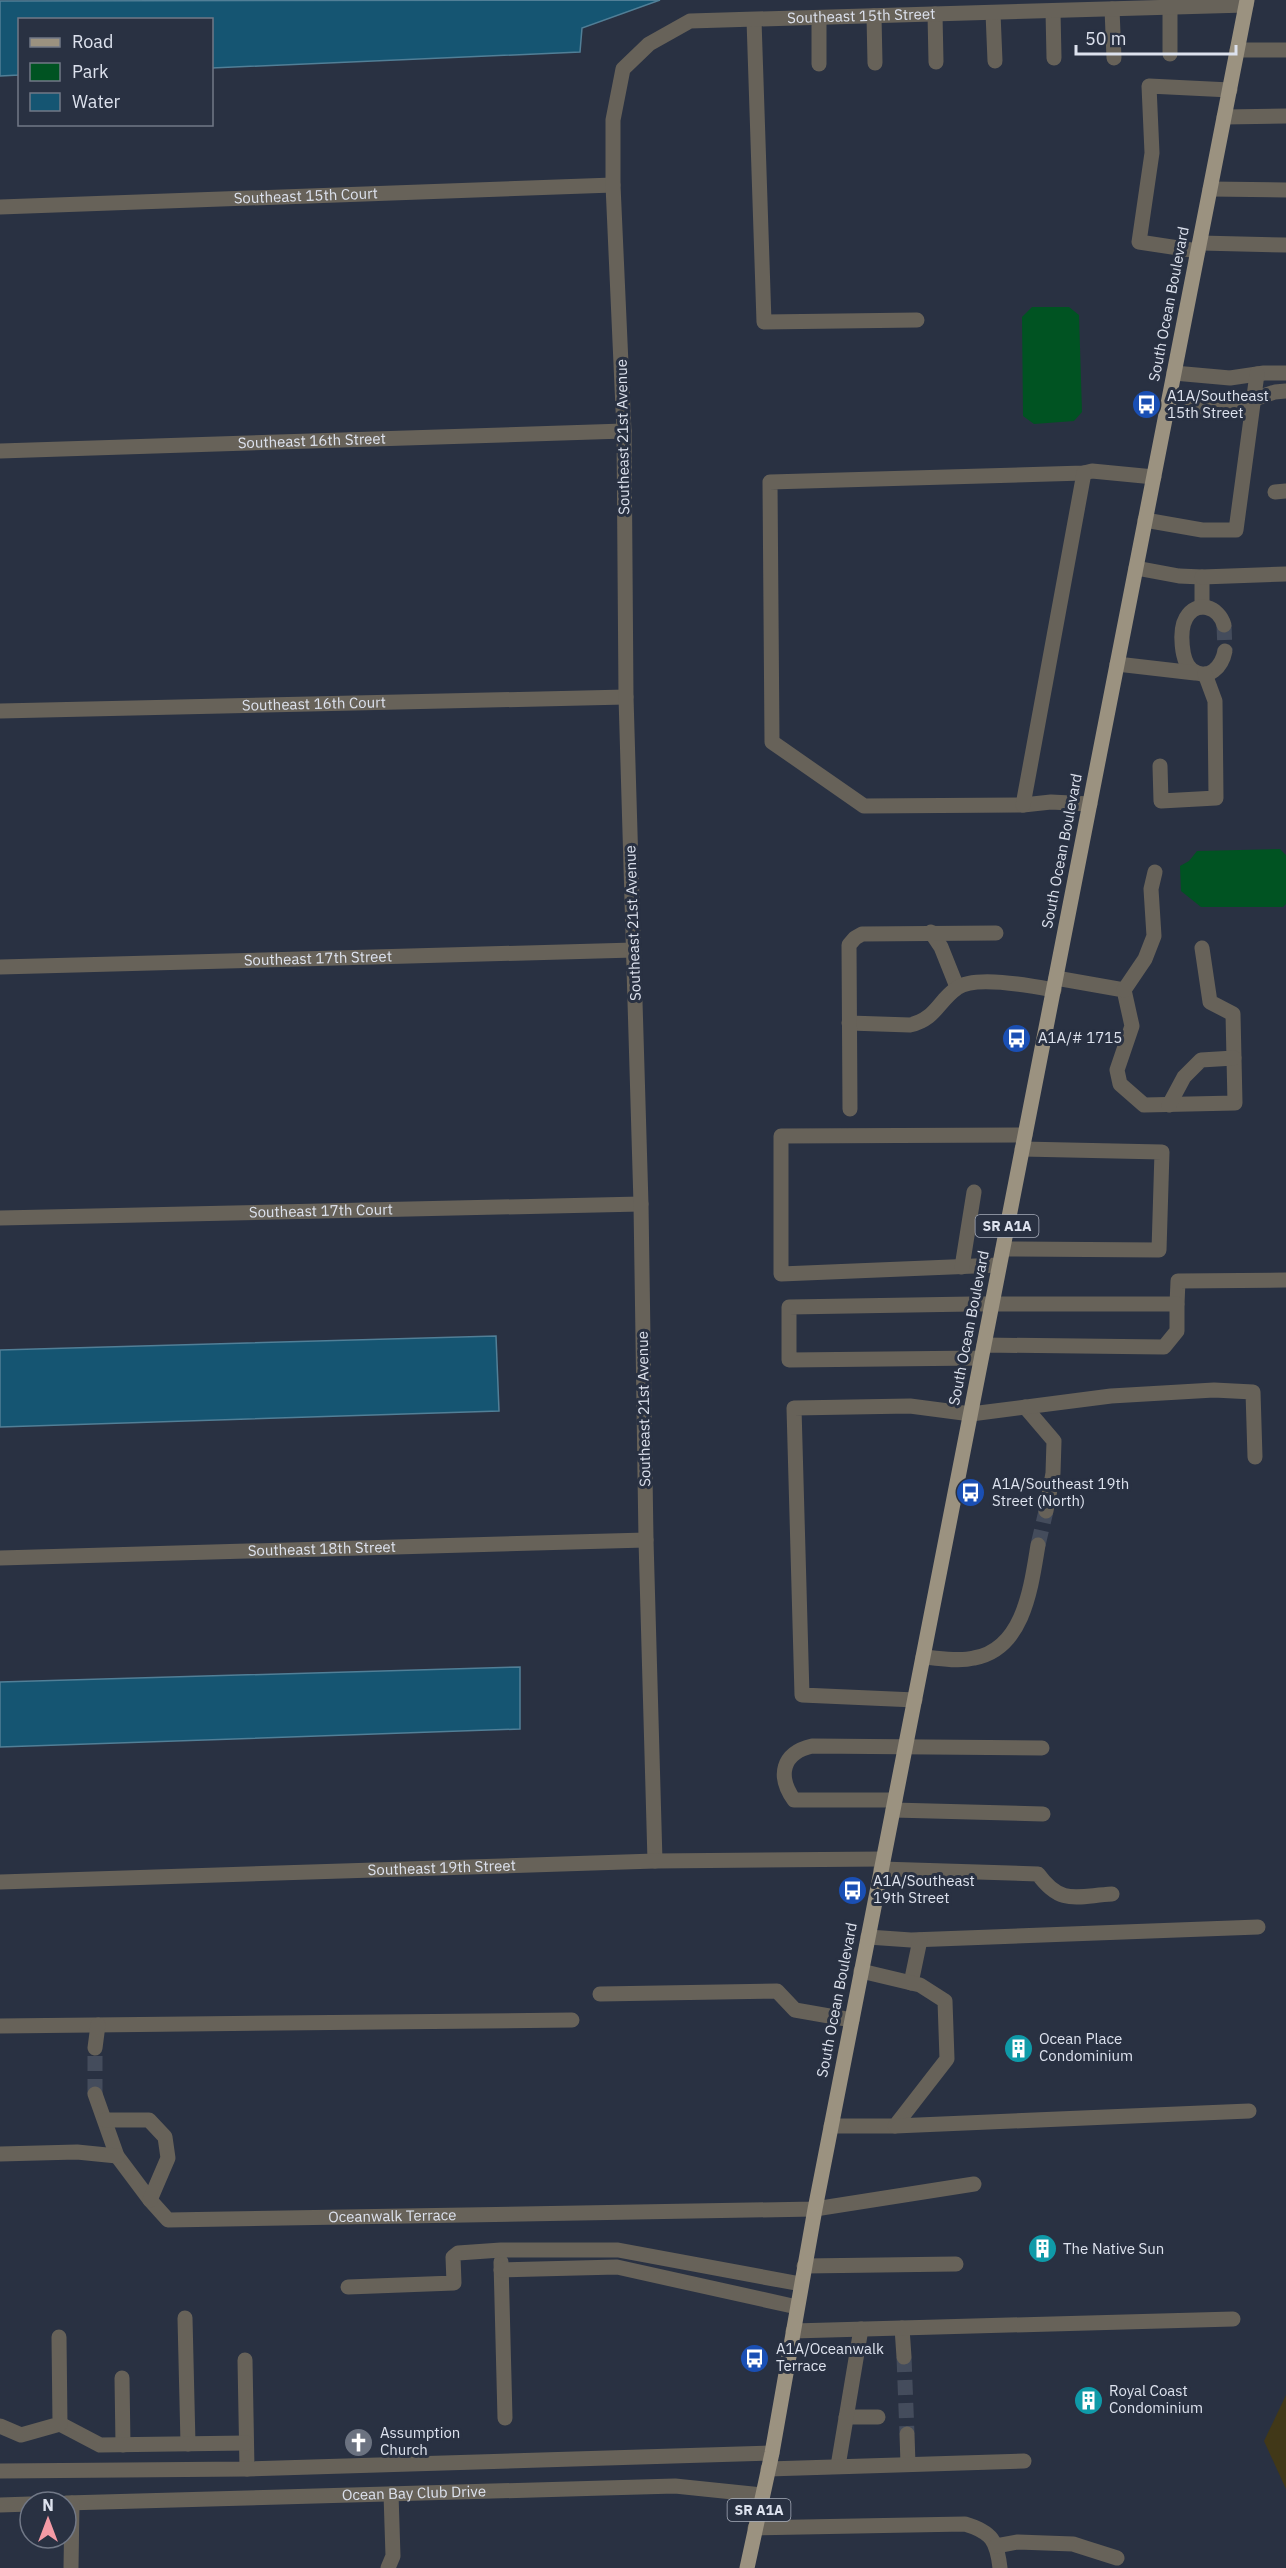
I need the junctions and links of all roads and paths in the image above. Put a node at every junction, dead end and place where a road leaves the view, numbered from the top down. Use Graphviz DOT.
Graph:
graph roads {
  1 [pos="1247,3"];
  2 [pos="1137,4"];
  3 [pos="1170,8"];
  4 [pos="1112,9"];
  5 [pos="1053,11"];
  6 [pos="993,13"];
  7 [pos="935,14"];
  8 [pos="874,16"];
  9 [pos="819,18"];
  10 [pos="754,20"];
  11 [pos="690,21"];
  12 [pos="1237,50"];
  13 [pos="1286,50"];
  14 [pos="1170,54"];
  15 [pos="1054,58"];
  16 [pos="1114,58"];
  17 [pos="994,61"];
  18 [pos="936,62"];
  19 [pos="875,63"];
  20 [pos="819,64"];
  21 [pos="1230,90"];
  22 [pos="1286,116"];
  23 [pos="1224,117"];
  24 [pos="613,185"];
  25 [pos="1210,189"];
  26 [pos="1286,190"];
  27 [pos="0,207"];
  28 [pos="1286,245"];
  29 [pos="1199,247"];
  30 [pos="917,320"];
  31 [pos="1174,373"];
  32 [pos="1286,373"];
  33 [pos="1257,374"];
  34 [pos="1286,392"];
  35 [pos="1254,399"];
  36 [pos="1168,406"];
  37 [pos="624,431"];
  38 [pos="0,452"];
  39 [pos="1084,473"];
  40 [pos="1154,477"];
  41 [pos="1145,520"];
  42 [pos="1136,568"];
  43 [pos="1286,574"];
  44 [pos="1202,577"];
  45 [pos="1202,607"];
  46 [pos="1224,625"];
  47 [pos="1225,651"];
  48 [pos="1117,664"];
  49 [pos="1200,673"];
  50 [pos="626,697"];
  51 [pos="0,711"];
  52 [pos="1160,766"];
  53 [pos="1090,804"];
  54 [pos="1023,805"];
  55 [pos="1155,872"];
  56 [pos="931,932"];
  57 [pos="996,933"];
  58 [pos="1202,948"];
  59 [pos="634,950"];
  60 [pos="0,968"];
  61 [pos="1055,984"];
  62 [pos="957,987"];
  63 [pos="1124,990"];
  64 [pos="849,1023"];
  65 [pos="1234,1058"];
  66 [pos="1169,1104"];
  67 [pos="850,1109"];
  68 [pos="1024,1142"];
  69 [pos="974,1192"];
  70 [pos="641,1204"];
  71 [pos="0,1218"];
  72 [pos="1003,1249"];
  73 [pos="999,1265"];
  74 [pos="962,1267"];
  75 [pos="1286,1280"];
  76 [pos="992,1304"];
  77 [pos="1177,1304"];
  78 [pos="983,1352"];
  79 [pos="1025,1407"];
  80 [pos="970,1414"];
  81 [pos="1256,1457"];
  82 [pos="1046,1511"];
  83 [pos="646,1540"];
  84 [pos="1038,1545"];
  85 [pos="0,1558"];
  86 [pos="923,1657"];
  87 [pos="915,1700"];
  88 [pos="905,1746"];
  89 [pos="1042,1748"];
  90 [pos="894,1805"];
  91 [pos="1043,1814"];
  92 [pos="655,1861"];
  93 [pos="882,1864"];
  94 [pos="0,1882"];
  95 [pos="1112,1894"];
  96 [pos="1258,1927"];
  97 [pos="868,1937"];
  98 [pos="920,1940"];
  99 [pos="861,1971"];
  100 [pos="911,1983"];
  101 [pos="600,1994"];
  102 [pos="572,2020"];
  103 [pos="852,2020"];
  104 [pos="98,2025"];
  105 [pos="0,2026"];
  106 [pos="95,2048"];
  107 [pos="95,2094"];
  108 [pos="1249,2110"];
  109 [pos="105,2120"];
  110 [pos="831,2126"];
  111 [pos="895,2126"];
  112 [pos="0,2154"];
  113 [pos="117,2156"];
  114 [pos="974,2184"];
  115 [pos="150,2200"];
  116 [pos="815,2209"];
  117 [pos="501,2250"];
  118 [pos="957,2264"];
  119 [pos="804,2266"];
  120 [pos="501,2270"];
  121 [pos="801,2284"];
  122 [pos="348,2287"];
  123 [pos="797,2307"];
  124 [pos="185,2318"];
  125 [pos="1233,2319"];
  126 [pos="902,2328"];
  127 [pos="861,2329"];
  128 [pos="793,2331"];
  129 [pos="59,2337"];
  130 [pos="904,2357"];
  131 [pos="245,2360"];
  132 [pos="122,2379"];
  133 [pos="846,2417"];
  134 [pos="878,2417"];
  135 [pos="505,2418"];
  136 [pos="60,2424"];
  137 [pos="0,2426"];
  138 [pos="907,2434"];
  139 [pos="246,2443"];
  140 [pos="188,2444"];
  141 [pos="123,2445"];
  142 [pos="772,2453"];
  143 [pos="1024,2461"];
  144 [pos="908,2464"];
  145 [pos="838,2466"];
  146 [pos="247,2469"];
  147 [pos="768,2469"];
  148 [pos="0,2471"];
  149 [pos="392,2494"];
  150 [pos="762,2495"];
  151 [pos="78,2503"];
  152 [pos="18,2504"];
  153 [pos="0,2505"];
  154 [pos="755,2528"];
  155 [pos="996,2546"];
  156 [pos="70,2550"];
  157 [pos="1117,2558"];
  158 [pos="71,2568"];
  159 [pos="388,2568"];
  160 [pos="747,2568"];
  161 [pos="1000,2568"];
  1 -- 3 [label="street, Southeast 15th Street"];
  1 -- 12 [label="main road, South Ocean Boulevard / SR A1A"];
  2 -- 3 [label="street, Southeast 15th Street"];
  2 -- 4 [label="street, Southeast 15th Street"];
  3 -- 14 [label="street"];
  4 -- 5 [label="street, Southeast 15th Street"];
  4 -- 16 [label="street"];
  5 -- 6 [label="street, Southeast 15th Street"];
  5 -- 15 [label="street"];
  6 -- 7 [label="street, Southeast 15th Street"];
  6 -- 17 [label="street"];
  7 -- 8 [label="street, Southeast 15th Street"];
  7 -- 18 [label="street"];
  8 -- 9 [label="street, Southeast 15th Street"];
  8 -- 19 [label="street"];
  9 -- 10 [label="street, Southeast 15th Street"];
  9 -- 20 [label="street"];
  10 -- 11 [label="street, Southeast 15th Street"];
  10 -- 30 [label="street"];
  11 -- 24 [label="street, Southeast 21st Avenue"];
  12 -- 13 [label="street"];
  12 -- 21 [label="main road, South Ocean Boulevard / SR A1A"];
  21 -- 23 [label="main road, South Ocean Boulevard / SR A1A"];
  21 -- 29 [label="street"];
  22 -- 23 [label="street"];
  23 -- 25 [label="main road, South Ocean Boulevard / SR A1A"];
  24 -- 27 [label="street, Southeast 15th Court"];
  24 -- 37 [label="street, Southeast 21st Avenue"];
  25 -- 26 [label="street"];
  25 -- 29 [label="main road, South Ocean Boulevard / SR A1A"];
  28 -- 29 [label="street"];
  29 -- 31 [label="main road, South Ocean Boulevard / SR A1A"];
  31 -- 33 [label="street"];
  31 -- 36 [label="main road, South Ocean Boulevard / SR A1A"];
  32 -- 33 [label="street"];
  33 -- 35 [label="street"];
  34 -- 35 [label="street"];
  35 -- 36 [label="street"];
  35 -- 41 [label="street"];
  36 -- 40 [label="main road, South Ocean Boulevard / SR A1A"];
  37 -- 38 [label="street, Southeast 16th Street"];
  37 -- 50 [label="street, Southeast 21st Avenue"];
  39 -- 40 [label="street"];
  39 -- 54 [label="street"];
  39 -- 54 [label="street"];
  40 -- 41 [label="main road, South Ocean Boulevard / SR A1A"];
  41 -- 42 [label="main road, South Ocean Boulevard / SR A1A"];
  42 -- 44 [label="street"];
  42 -- 48 [label="main road, South Ocean Boulevard / SR A1A"];
  43 -- 44 [label="street"];
  44 -- 45 [label="street"];
  45 -- 46 [label="street"];
  45 -- 49 [label="street"];
  47 -- 49 [label="street"];
  48 -- 49 [label="street"];
  48 -- 53 [label="main road, South Ocean Boulevard / SR A1A"];
  49 -- 52 [label="street"];
  50 -- 51 [label="street, Southeast 16th Court"];
  50 -- 59 [label="street, Southeast 21st Avenue"];
  53 -- 54 [label="street"];
  53 -- 61 [label="main road, South Ocean Boulevard / SR A1A"];
  55 -- 63 [label="street"];
  56 -- 57 [label="street"];
  56 -- 62 [label="street"];
  56 -- 64 [label="street"];
  58 -- 65 [label="street"];
  59 -- 60 [label="street, Southeast 17th Street"];
  59 -- 70 [label="street, Southeast 21st Avenue"];
  61 -- 62 [label="street"];
  61 -- 63 [label="street"];
  61 -- 68 [label="main road, South Ocean Boulevard / SR A1A"];
  62 -- 64 [label="street"];
  63 -- 66 [label="street"];
  64 -- 67 [label="street"];
  65 -- 66 [label="street"];
  65 -- 66 [label="street"];
  68 -- 72 [label="main road, South Ocean Boulevard / SR A1A"];
  68 -- 72 [label="street"];
  68 -- 74 [label="street"];
  69 -- 74 [label="street"];
  70 -- 71 [label="street, Southeast 17th Court"];
  70 -- 83 [label="street, Southeast 21st Avenue"];
  72 -- 73 [label="main road, South Ocean Boulevard / SR A1A"];
  73 -- 74 [label="street"];
  73 -- 76 [label="main road, South Ocean Boulevard / SR A1A"];
  75 -- 77 [label="street"];
  76 -- 77 [label="street"];
  76 -- 78 [label="main road, South Ocean Boulevard / SR A1A"];
  76 -- 78 [label="street"];
  77 -- 78 [label="street"];
  78 -- 80 [label="main road, South Ocean Boulevard / SR A1A"];
  79 -- 80 [label="street"];
  79 -- 81 [label="street"];
  79 -- 82 [label="street"];
  80 -- 86 [label="main road, South Ocean Boulevard / SR A1A"];
  80 -- 87 [label="street"];
  83 -- 85 [label="street, Southeast 18th Street"];
  83 -- 92 [label="street, Southeast 21st Avenue"];
  84 -- 86 [label="street"];
  86 -- 87 [label="main road, South Ocean Boulevard / SR A1A"];
  87 -- 88 [label="main road, South Ocean Boulevard / SR A1A"];
  88 -- 89 [label="street"];
  88 -- 90 [label="main road, South Ocean Boulevard / SR A1A"];
  88 -- 90 [label="street"];
  90 -- 91 [label="street"];
  90 -- 93 [label="main road, South Ocean Boulevard / SR A1A"];
  92 -- 93 [label="street, Southeast 19th Street"];
  92 -- 94 [label="street, Southeast 19th Street"];
  93 -- 95 [label="street, Southeast 19th Street"];
  93 -- 97 [label="main road, South Ocean Boulevard / SR A1A"];
  96 -- 98 [label="street"];
  97 -- 98 [label="street"];
  97 -- 99 [label="main road, South Ocean Boulevard / SR A1A"];
  98 -- 100 [label="street"];
  99 -- 100 [label="street"];
  99 -- 103 [label="main road, South Ocean Boulevard / SR A1A"];
  100 -- 111 [label="street"];
  101 -- 103 [label="street"];
  102 -- 104 [label="street"];
  103 -- 110 [label="main road, South Ocean Boulevard / SR A1A"];
  104 -- 105 [label="street"];
  104 -- 106 [label="street"];
  107 -- 109 [label="street, Oceanwalk Terrace"];
  108 -- 111 [label="street"];
  109 -- 113 [label="street, Oceanwalk Terrace"];
  109 -- 115 [label="street"];
  110 -- 111 [label="street"];
  110 -- 116 [label="main road, South Ocean Boulevard / SR A1A"];
  112 -- 113 [label="street"];
  113 -- 115 [label="street, Oceanwalk Terrace"];
  114 -- 116 [label="street, Oceanwalk Terrace"];
  115 -- 116 [label="street, Oceanwalk Terrace"];
  116 -- 119 [label="main road, South Ocean Boulevard / SR A1A"];
  117 -- 120 [label="street"];
  117 -- 121 [label="street"];
  117 -- 122 [label="street"];
  118 -- 119 [label="street"];
  119 -- 121 [label="main road, South Ocean Boulevard / SR A1A"];
  120 -- 123 [label="street"];
  120 -- 135 [label="street"];
  121 -- 123 [label="main road, South Ocean Boulevard / SR A1A"];
  123 -- 128 [label="main road, South Ocean Boulevard / SR A1A"];
  124 -- 140 [label="street"];
  125 -- 126 [label="street"];
  126 -- 127 [label="street"];
  126 -- 130 [label="street"];
  127 -- 128 [label="street"];
  127 -- 133 [label="street"];
  128 -- 142 [label="main road, South Ocean Boulevard / SR A1A"];
  129 -- 136 [label="street"];
  131 -- 139 [label="street"];
  132 -- 141 [label="street"];
  133 -- 134 [label="street"];
  133 -- 145 [label="street"];
  136 -- 137 [label="street"];
  136 -- 141 [label="street"];
  138 -- 144 [label="street"];
  139 -- 140 [label="street"];
  139 -- 146 [label="street"];
  140 -- 141 [label="street"];
  142 -- 146 [label="street"];
  142 -- 147 [label="main road, SR A1A"];
  143 -- 144 [label="street"];
  144 -- 145 [label="street"];
  145 -- 147 [label="street"];
  146 -- 148 [label="street"];
  147 -- 150 [label="main road, SR A1A"];
  149 -- 150 [label="street, Ocean Bay Club Drive"];
  149 -- 151 [label="street, Ocean Bay Club Drive"];
  149 -- 159 [label="street"];
  150 -- 154 [label="main road, SR A1A"];
  152 -- 153 [label="street"];
  154 -- 155 [label="street"];
  154 -- 160 [label="main road, SR A1A"];
  155 -- 157 [label="street"];
  155 -- 161 [label="street"];
  156 -- 158 [label="street"];
}
